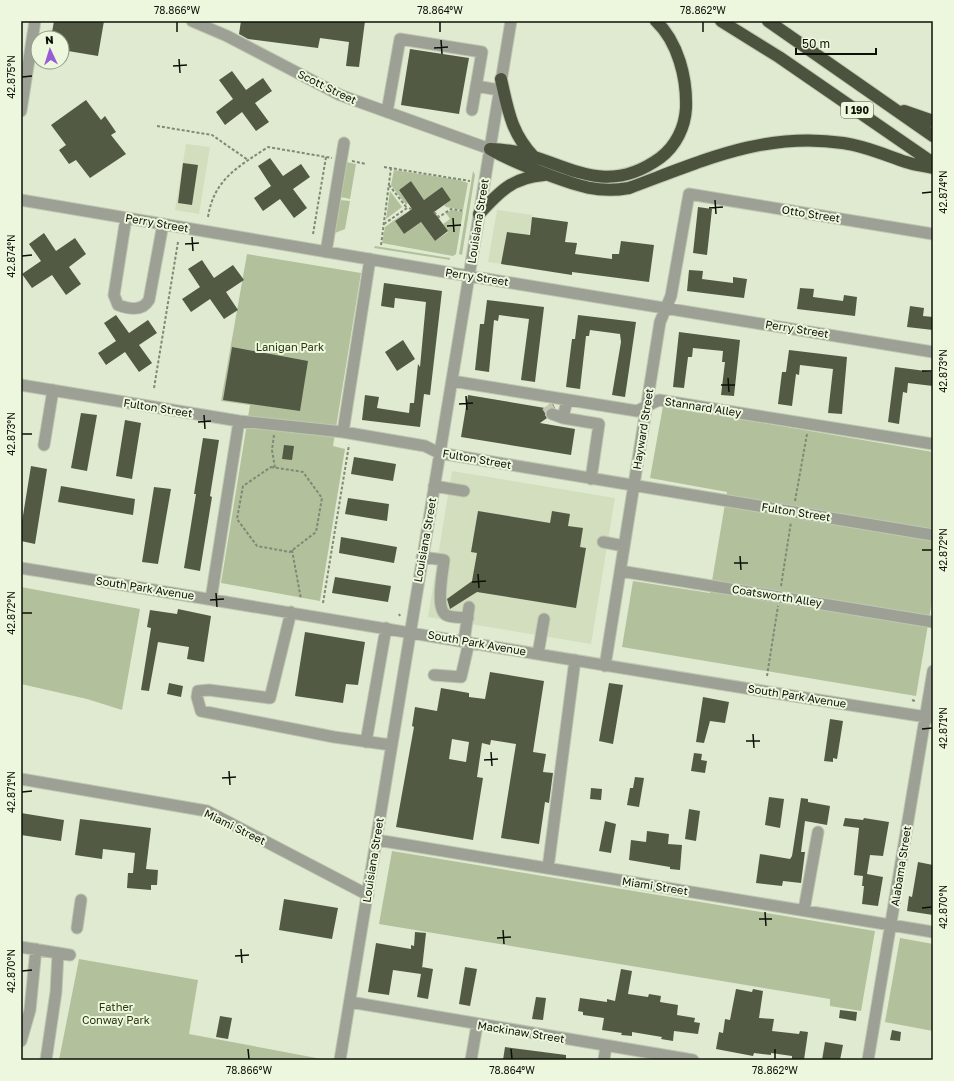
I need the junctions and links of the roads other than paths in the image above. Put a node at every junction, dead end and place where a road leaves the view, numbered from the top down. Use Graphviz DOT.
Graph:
graph roads {
  1 [pos="35,21"];
  2 [pos="192,21"];
  3 [pos="511,21"];
  4 [pos="656,21"];
  5 [pos="721,21"];
  6 [pos="768,21"];
  7 [pos="500,85"];
  8 [pos="476,86"];
  9 [pos="888,106"];
  10 [pos="472,110"];
  11 [pos="21,111"];
  12 [pos="387,112"];
  13 [pos="933,121"];
  14 [pos="933,136"];
  15 [pos="344,143"];
  16 [pos="490,149"];
  17 [pos="535,157"];
  18 [pos="933,163"];
  19 [pos="933,168"];
  20 [pos="548,175"];
  21 [pos="689,194"];
  22 [pos="21,200"];
  23 [pos="479,214"];
  24 [pos="126,218"];
  25 [pos="163,224"];
  26 [pos="933,234"];
  27 [pos="326,252"];
  28 [pos="370,259"];
  29 [pos="469,276"];
  30 [pos="666,308"];
  31 [pos="933,352"];
  32 [pos="452,380"];
  33 [pos="21,385"];
  34 [pos="53,390"];
  35 [pos="538,395"];
  36 [pos="567,400"];
  37 [pos="648,405"];
  38 [pos="563,418"];
  39 [pos="239,421"];
  40 [pos="343,432"];
  41 [pos="933,444"];
  42 [pos="44,445"];
  43 [pos="440,454"];
  44 [pos="591,479"];
  45 [pos="434,486"];
  46 [pos="634,486"];
  47 [pos="464,491"];
  48 [pos="933,535"];
  49 [pos="603,542"];
  50 [pos="624,546"];
  51 [pos="422,557"];
  52 [pos="21,568"];
  53 [pos="620,571"];
  54 [pos="211,599"];
  55 [pos="292,612"];
  56 [pos="544,619"];
  57 [pos="933,622"];
  58 [pos="386,628"];
  59 [pos="410,632"];
  60 [pos="467,641"];
  61 [pos="538,654"];
  62 [pos="575,660"];
  63 [pos="605,666"];
  64 [pos="933,671"];
  65 [pos="434,675"];
  66 [pos="929,718"];
  67 [pos="366,742"];
  68 [pos="391,745"];
  69 [pos="21,779"];
  70 [pos="818,832"];
  71 [pos="377,840"];
  72 [pos="548,868"];
  73 [pos="368,896"];
  74 [pos="81,900"];
  75 [pos="804,910"];
  76 [pos="891,924"];
  77 [pos="76,928"];
  78 [pos="933,932"];
  79 [pos="21,947"];
  80 [pos="36,949"];
  81 [pos="58,953"];
  82 [pos="70,955"];
  83 [pos="350,1002"];
  84 [pos="477,1025"];
  85 [pos="21,1041"];
  86 [pos="606,1046"];
  87 [pos="46,1060"];
  88 [pos="340,1060"];
  89 [pos="471,1060"];
  90 [pos="604,1060"];
  91 [pos="693,1060"];
  92 [pos="868,1060"];
  1 -- 11 [label="street"];
  2 -- 12 [label="street, Scott Street"];
  3 -- 7 [label="street, Louisiana Street"];
  4 -- 17 [label="highway"];
  5 -- 18 [label="highway, I 190"];
  6 -- 9 [label="highway, I 190"];
  7 -- 8 [label="street"];
  7 -- 16 [label="street, Louisiana Street"];
  7 -- 17 [label="highway"];
  8 -- 10 [label="street"];
  8 -- 12 [label="street"];
  9 -- 13 [label="highway"];
  9 -- 14 [label="highway, I 190"];
  12 -- 16 [label="street, Scott Street"];
  15 -- 27 [label="street"];
  16 -- 17 [label="highway"];
  16 -- 20 [label="highway"];
  16 -- 23 [label="street, Louisiana Street"];
  19 -- 20 [label="highway"];
  20 -- 23 [label="highway"];
  21 -- 26 [label="street, Otto Street"];
  21 -- 30 [label="street, Hayward Street"];
  22 -- 24 [label="street, Perry Street"];
  23 -- 29 [label="street, Louisiana Street"];
  24 -- 25 [label="street, Perry Street"];
  24 -- 25 [label="street"];
  25 -- 27 [label="street, Perry Street"];
  27 -- 28 [label="street, Perry Street"];
  28 -- 29 [label="street, Perry Street"];
  28 -- 40 [label="street"];
  29 -- 30 [label="street, Perry Street"];
  29 -- 32 [label="street, Louisiana Street"];
  30 -- 31 [label="street, Perry Street"];
  30 -- 37 [label="street, Hayward Street"];
  32 -- 35 [label="street, Stannard Alley"];
  32 -- 43 [label="street, Louisiana Street"];
  33 -- 34 [label="street, Fulton Street"];
  34 -- 39 [label="street, Fulton Street"];
  34 -- 42 [label="street"];
  35 -- 36 [label="street, Stannard Alley"];
  35 -- 38 [label="street"];
  36 -- 37 [label="street, Stannard Alley"];
  36 -- 38 [label="street"];
  37 -- 41 [label="street, Stannard Alley"];
  37 -- 46 [label="street, Hayward Street"];
  38 -- 44 [label="street"];
  39 -- 40 [label="street, Fulton Street"];
  39 -- 54 [label="street"];
  40 -- 43 [label="street, Fulton Street"];
  43 -- 44 [label="street, Fulton Street"];
  43 -- 45 [label="street, Louisiana Street"];
  44 -- 46 [label="street, Fulton Street"];
  45 -- 47 [label="street"];
  45 -- 51 [label="street, Louisiana Street"];
  46 -- 48 [label="street, Fulton Street"];
  46 -- 50 [label="street, Hayward Street"];
  49 -- 50 [label="street"];
  50 -- 53 [label="street, Hayward Street"];
  51 -- 59 [label="street, Louisiana Street"];
  51 -- 60 [label="street"];
  52 -- 54 [label="street, South Park Avenue"];
  53 -- 57 [label="street, Coatsworth Alley"];
  53 -- 63 [label="street, Hayward Street"];
  54 -- 55 [label="street, South Park Avenue"];
  55 -- 58 [label="street, South Park Avenue"];
  55 -- 67 [label="street"];
  56 -- 61 [label="street"];
  58 -- 59 [label="street, South Park Avenue"];
  58 -- 67 [label="street"];
  59 -- 60 [label="street, South Park Avenue"];
  59 -- 68 [label="street, Louisiana Street"];
  60 -- 61 [label="street, South Park Avenue"];
  60 -- 65 [label="street"];
  61 -- 62 [label="street, South Park Avenue"];
  62 -- 63 [label="street, South Park Avenue"];
  62 -- 72 [label="street"];
  63 -- 66 [label="street, South Park Avenue"];
  64 -- 66 [label="street, Alabama Street"];
  66 -- 76 [label="street, Alabama Street"];
  67 -- 68 [label="street"];
  68 -- 71 [label="street, Louisiana Street"];
  69 -- 73 [label="street, Miami Street"];
  70 -- 75 [label="street"];
  71 -- 72 [label="street, Miami Street"];
  71 -- 73 [label="street, Louisiana Street"];
  72 -- 75 [label="street, Miami Street"];
  73 -- 83 [label="street, Louisiana Street"];
  74 -- 77 [label="street"];
  75 -- 76 [label="street, Miami Street"];
  76 -- 78 [label="street, Miami Street"];
  76 -- 92 [label="street, Alabama Street"];
  79 -- 80 [label="street"];
  80 -- 81 [label="street"];
  80 -- 85 [label="street"];
  81 -- 82 [label="street"];
  81 -- 87 [label="street"];
  83 -- 84 [label="street, Mackinaw Street"];
  83 -- 88 [label="street, Louisiana Street"];
  84 -- 86 [label="street, Mackinaw Street"];
  84 -- 89 [label="street"];
  86 -- 90 [label="street"];
  86 -- 91 [label="street, Mackinaw Street"];
}
